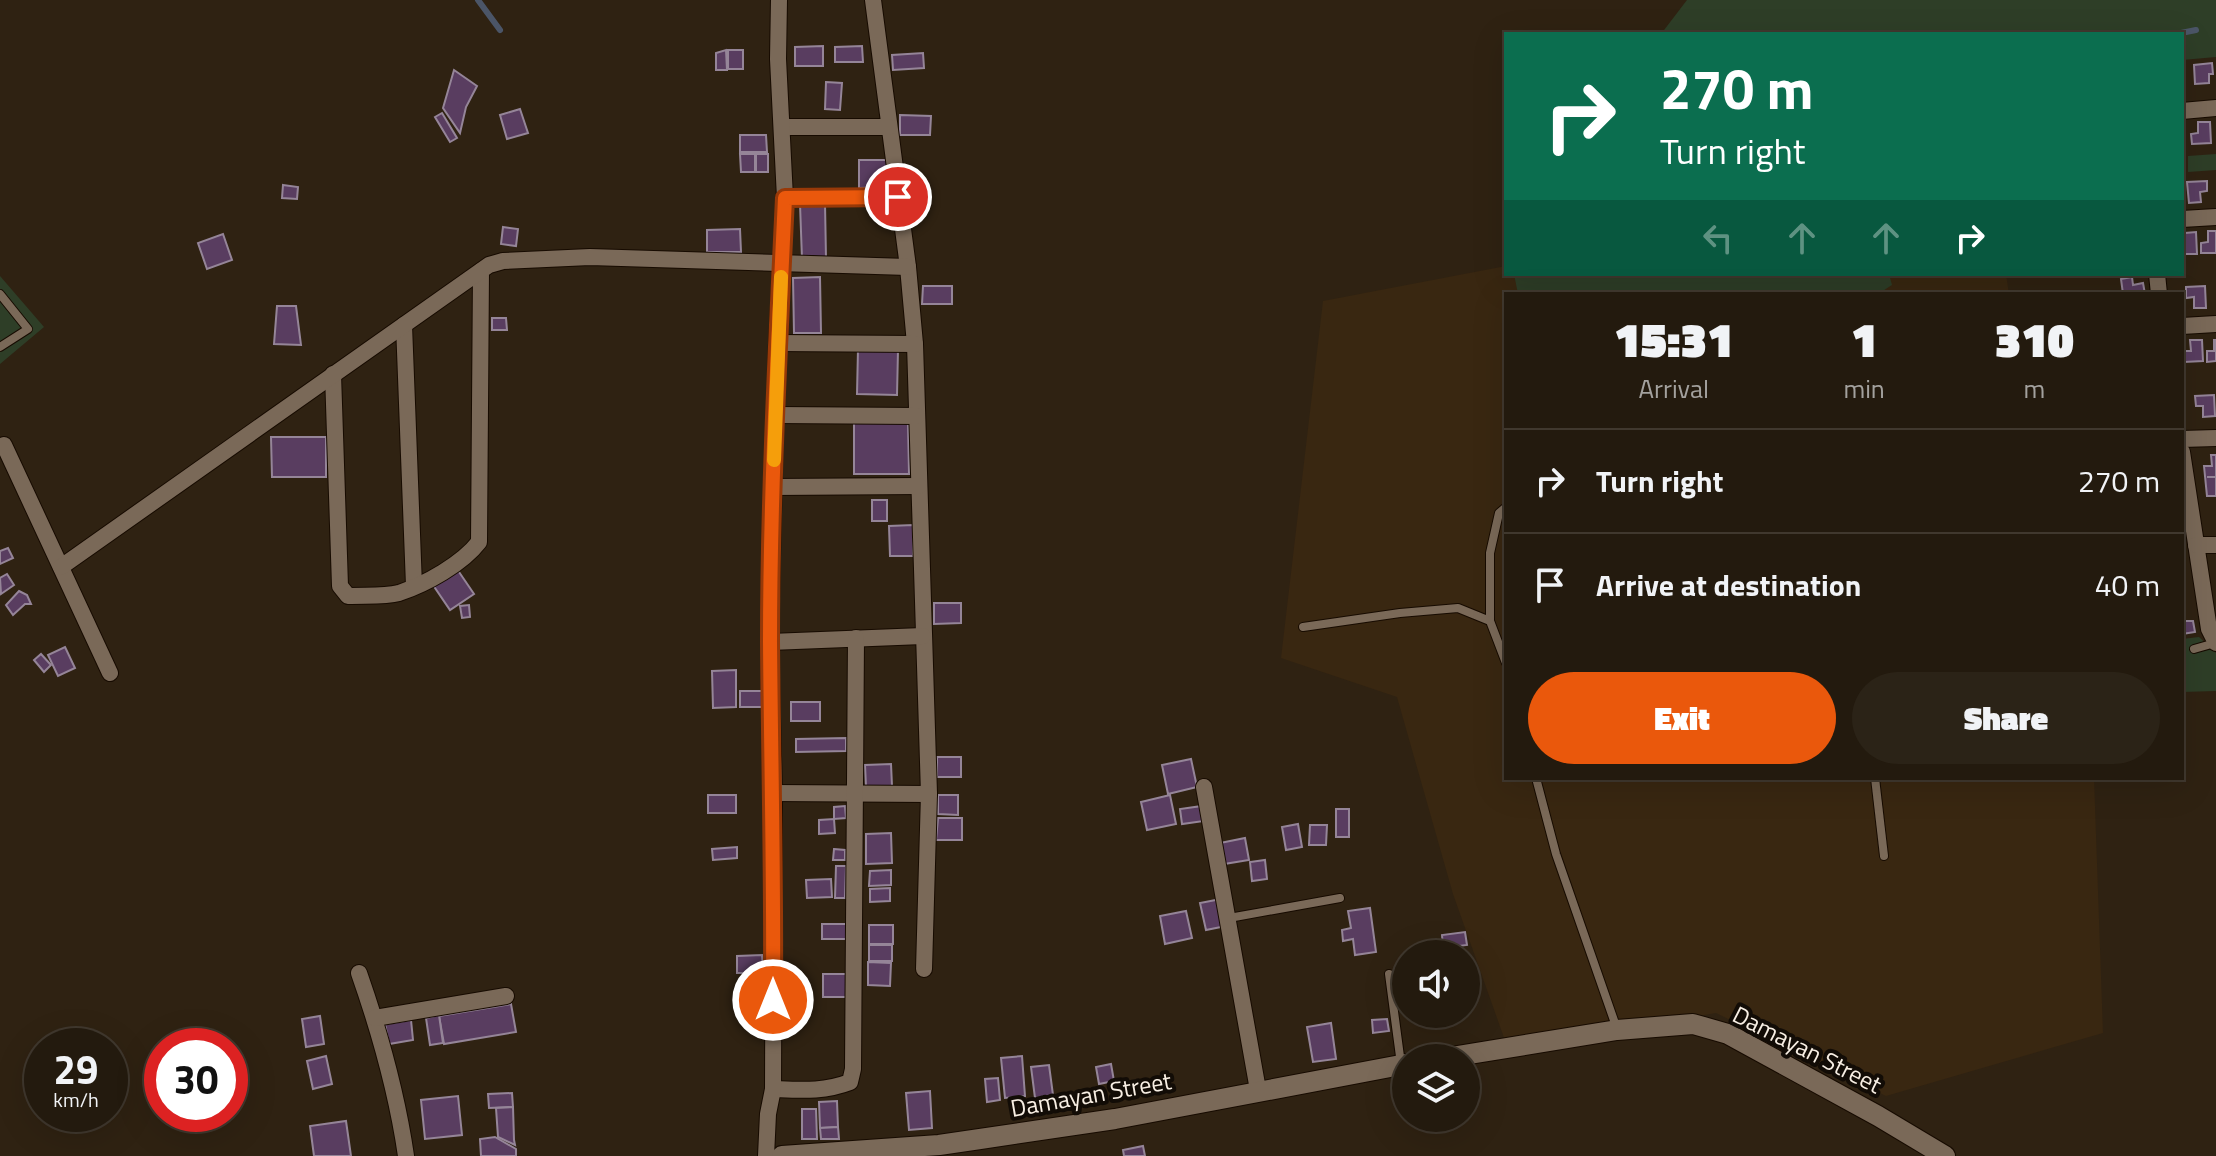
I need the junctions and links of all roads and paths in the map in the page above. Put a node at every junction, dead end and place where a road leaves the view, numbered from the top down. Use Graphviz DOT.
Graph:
graph roads {
  1 [pos="779,0"];
  2 [pos="873,0"];
  3 [pos="2216,108"];
  4 [pos="2184,111"];
  5 [pos="783,127"];
  6 [pos="889,127"];
  7 [pos="898,197"];
  8 [pos="785,198"];
  9 [pos="2216,217"];
  10 [pos="2184,219"];
  11 [pos="782,262"];
  12 [pos="908,267"];
  13 [pos="481,271"];
  14 [pos="0,294"];
  15 [pos="2216,324"];
  16 [pos="404,325"];
  17 [pos="2184,326"];
  18 [pos="777,343"];
  19 [pos="915,344"];
  20 [pos="0,347"];
  21 [pos="333,374"];
  22 [pos="776,415"];
  23 [pos="917,416"];
  24 [pos="2216,438"];
  25 [pos="2184,439"];
  26 [pos="4,445"];
  27 [pos="2184,465"];
  28 [pos="919,486"];
  29 [pos="773,487"];
  30 [pos="1504,509"];
  31 [pos="2196,545"];
  32 [pos="2216,545"];
  33 [pos="61,567"];
  34 [pos="414,586"];
  35 [pos="1490,621"];
  36 [pos="1303,627"];
  37 [pos="923,636"];
  38 [pos="856,638"];
  39 [pos="2214,638"];
  40 [pos="770,642"];
  41 [pos="2194,649"];
  42 [pos="1504,658"];
  43 [pos="110,673"];
  44 [pos="1537,780"];
  45 [pos="1875,780"];
  46 [pos="1204,787"];
  47 [pos="774,793"];
  48 [pos="929,794"];
  49 [pos="856,795"];
  50 [pos="1884,856"];
  51 [pos="1340,898"];
  52 [pos="1229,918"];
  53 [pos="924,969"];
  54 [pos="359,973"];
  55 [pos="1389,974"];
  56 [pos="506,996"];
  57 [pos="375,1018"];
  58 [pos="1617,1030"];
  59 [pos="1401,1044"];
  60 [pos="1480,1052"];
  61 [pos="1392,1066"];
  62 [pos="773,1089"];
  63 [pos="1258,1090"];
  64 [pos="886,1153"];
  65 [pos="406,1156"];
  66 [pos="766,1156"];
  67 [pos="782,1156"];
  68 [pos="1945,1156"];
  1 -- 5 [label="street"];
  2 -- 6 [label="street"];
  3 -- 4 [label="street"];
  5 -- 6 [label="street"];
  5 -- 8 [label="street"];
  6 -- 7 [label="street"];
  7 -- 8 [label="street"];
  7 -- 12 [label="street"];
  8 -- 11 [label="street"];
  9 -- 10 [label="street"];
  11 -- 12 [label="street"];
  11 -- 13 [label="street"];
  11 -- 18 [label="street"];
  12 -- 19 [label="street"];
  13 -- 16 [label="street"];
  13 -- 34 [label="street"];
  14 -- 20 [label="lane"];
  15 -- 17 [label="street"];
  16 -- 21 [label="street"];
  16 -- 34 [label="street"];
  18 -- 19 [label="street"];
  18 -- 22 [label="street"];
  19 -- 23 [label="street"];
  21 -- 33 [label="street"];
  21 -- 34 [label="street"];
  22 -- 23 [label="street"];
  22 -- 29 [label="street"];
  23 -- 28 [label="street"];
  24 -- 25 [label="street"];
  26 -- 33 [label="street"];
  27 -- 31 [label="street"];
  28 -- 29 [label="street"];
  28 -- 37 [label="street"];
  29 -- 40 [label="street"];
  30 -- 35 [label="lane"];
  31 -- 32 [label="street"];
  31 -- 39 [label="street"];
  33 -- 43 [label="street"];
  35 -- 36 [label="lane"];
  35 -- 42 [label="lane"];
  37 -- 38 [label="street"];
  37 -- 48 [label="street"];
  38 -- 40 [label="street"];
  38 -- 49 [label="street"];
  39 -- 41 [label="lane"];
  40 -- 47 [label="street"];
  44 -- 58 [label="lane"];
  45 -- 50 [label="lane"];
  46 -- 52 [label="street"];
  47 -- 49 [label="street"];
  47 -- 62 [label="street"];
  48 -- 49 [label="street"];
  48 -- 53 [label="street"];
  49 -- 62 [label="street"];
  51 -- 52 [label="lane"];
  52 -- 63 [label="street"];
  54 -- 57 [label="street"];
  55 -- 59 [label="lane"];
  56 -- 57 [label="street"];
  57 -- 65 [label="street"];
  58 -- 60 [label="street, Damayan Street"];
  58 -- 68 [label="street, Damayan Street"];
  61 -- 63 [label="street, Damayan Street"];
  62 -- 66 [label="street"];
  63 -- 64 [label="street, Damayan Street"];
  64 -- 67 [label="street, Damayan Street"];
}
